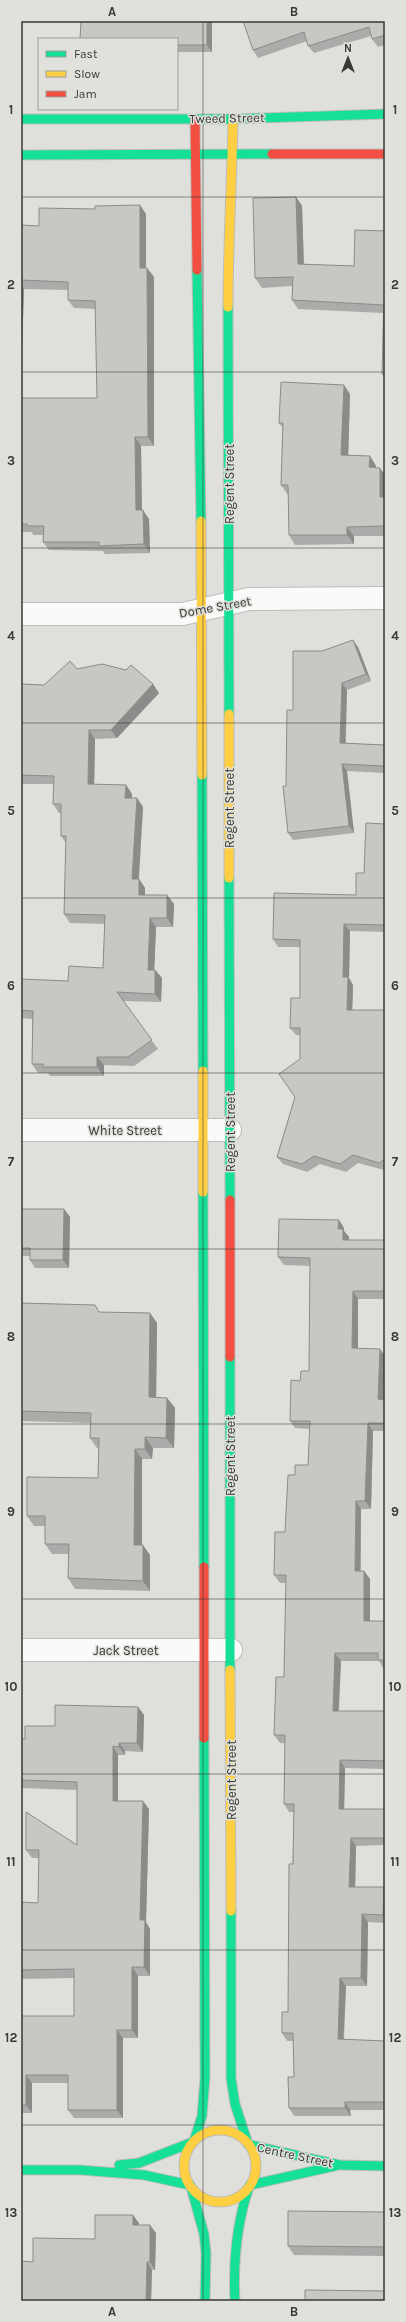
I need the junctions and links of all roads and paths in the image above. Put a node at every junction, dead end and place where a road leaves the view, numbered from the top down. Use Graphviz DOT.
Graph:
graph roads {
  1 [pos="385,114"];
  2 [pos="21,119"];
  3 [pos="195,119"];
  4 [pos="233,119"];
  5 [pos="233,154"];
  6 [pos="385,154"];
  7 [pos="21,155"];
  8 [pos="195,155"];
  9 [pos="385,598"];
  10 [pos="229,604"];
  11 [pos="202,611"];
  12 [pos="21,614"];
  13 [pos="21,1130"];
  14 [pos="203,1130"];
  15 [pos="230,1130"];
  16 [pos="21,1650"];
  17 [pos="204,1650"];
  18 [pos="231,1650"];
  19 [pos="194,2141"];
  20 [pos="249,2145"];
  21 [pos="340,2165"];
  22 [pos="385,2166"];
  23 [pos="21,2170"];
  24 [pos="80,2170"];
  25 [pos="191,2186"];
  26 [pos="250,2186"];
  27 [pos="205,2301"];
  28 [pos="235,2301"];
  1 -- 4 [label="street, Tweed Street"];
  2 -- 3 [label="street, Tweed Street"];
  3 -- 4 [label="street, Tweed Street"];
  3 -- 8 [label="street, Regent Street"];
  4 -- 5 [label="street, Regent Street"];
  5 -- 6 [label="street"];
  5 -- 8 [label="street"];
  5 -- 10 [label="street, Regent Street"];
  7 -- 8 [label="street"];
  8 -- 11 [label="street, Regent Street"];
  9 -- 10 [label="street, Dome Street"];
  10 -- 11 [label="street, Dome Street"];
  10 -- 15 [label="street, Regent Street"];
  11 -- 12 [label="street, Dome Street"];
  11 -- 14 [label="street, Regent Street"];
  13 -- 14 [label="street, White Street"];
  14 -- 15 [label="street, White Street"];
  14 -- 17 [label="street, Regent Street"];
  15 -- 18 [label="street, Regent Street"];
  16 -- 17 [label="street, Jack Street"];
  17 -- 18 [label="street, Jack Street"];
  17 -- 19 [label="street, Regent Street"];
  18 -- 20 [label="street, Regent Street"];
  19 -- 20 [label="street"];
  19 -- 24 [label="street"];
  19 -- 25 [label="street"];
  20 -- 21 [label="street, Centre Street"];
  20 -- 26 [label="street"];
  21 -- 22 [label="street, Centre Street"];
  21 -- 26 [label="street, Centre Street"];
  23 -- 24 [label="street"];
  24 -- 25 [label="street"];
  25 -- 26 [label="street"];
  25 -- 27 [label="street"];
  26 -- 28 [label="street"];
}
